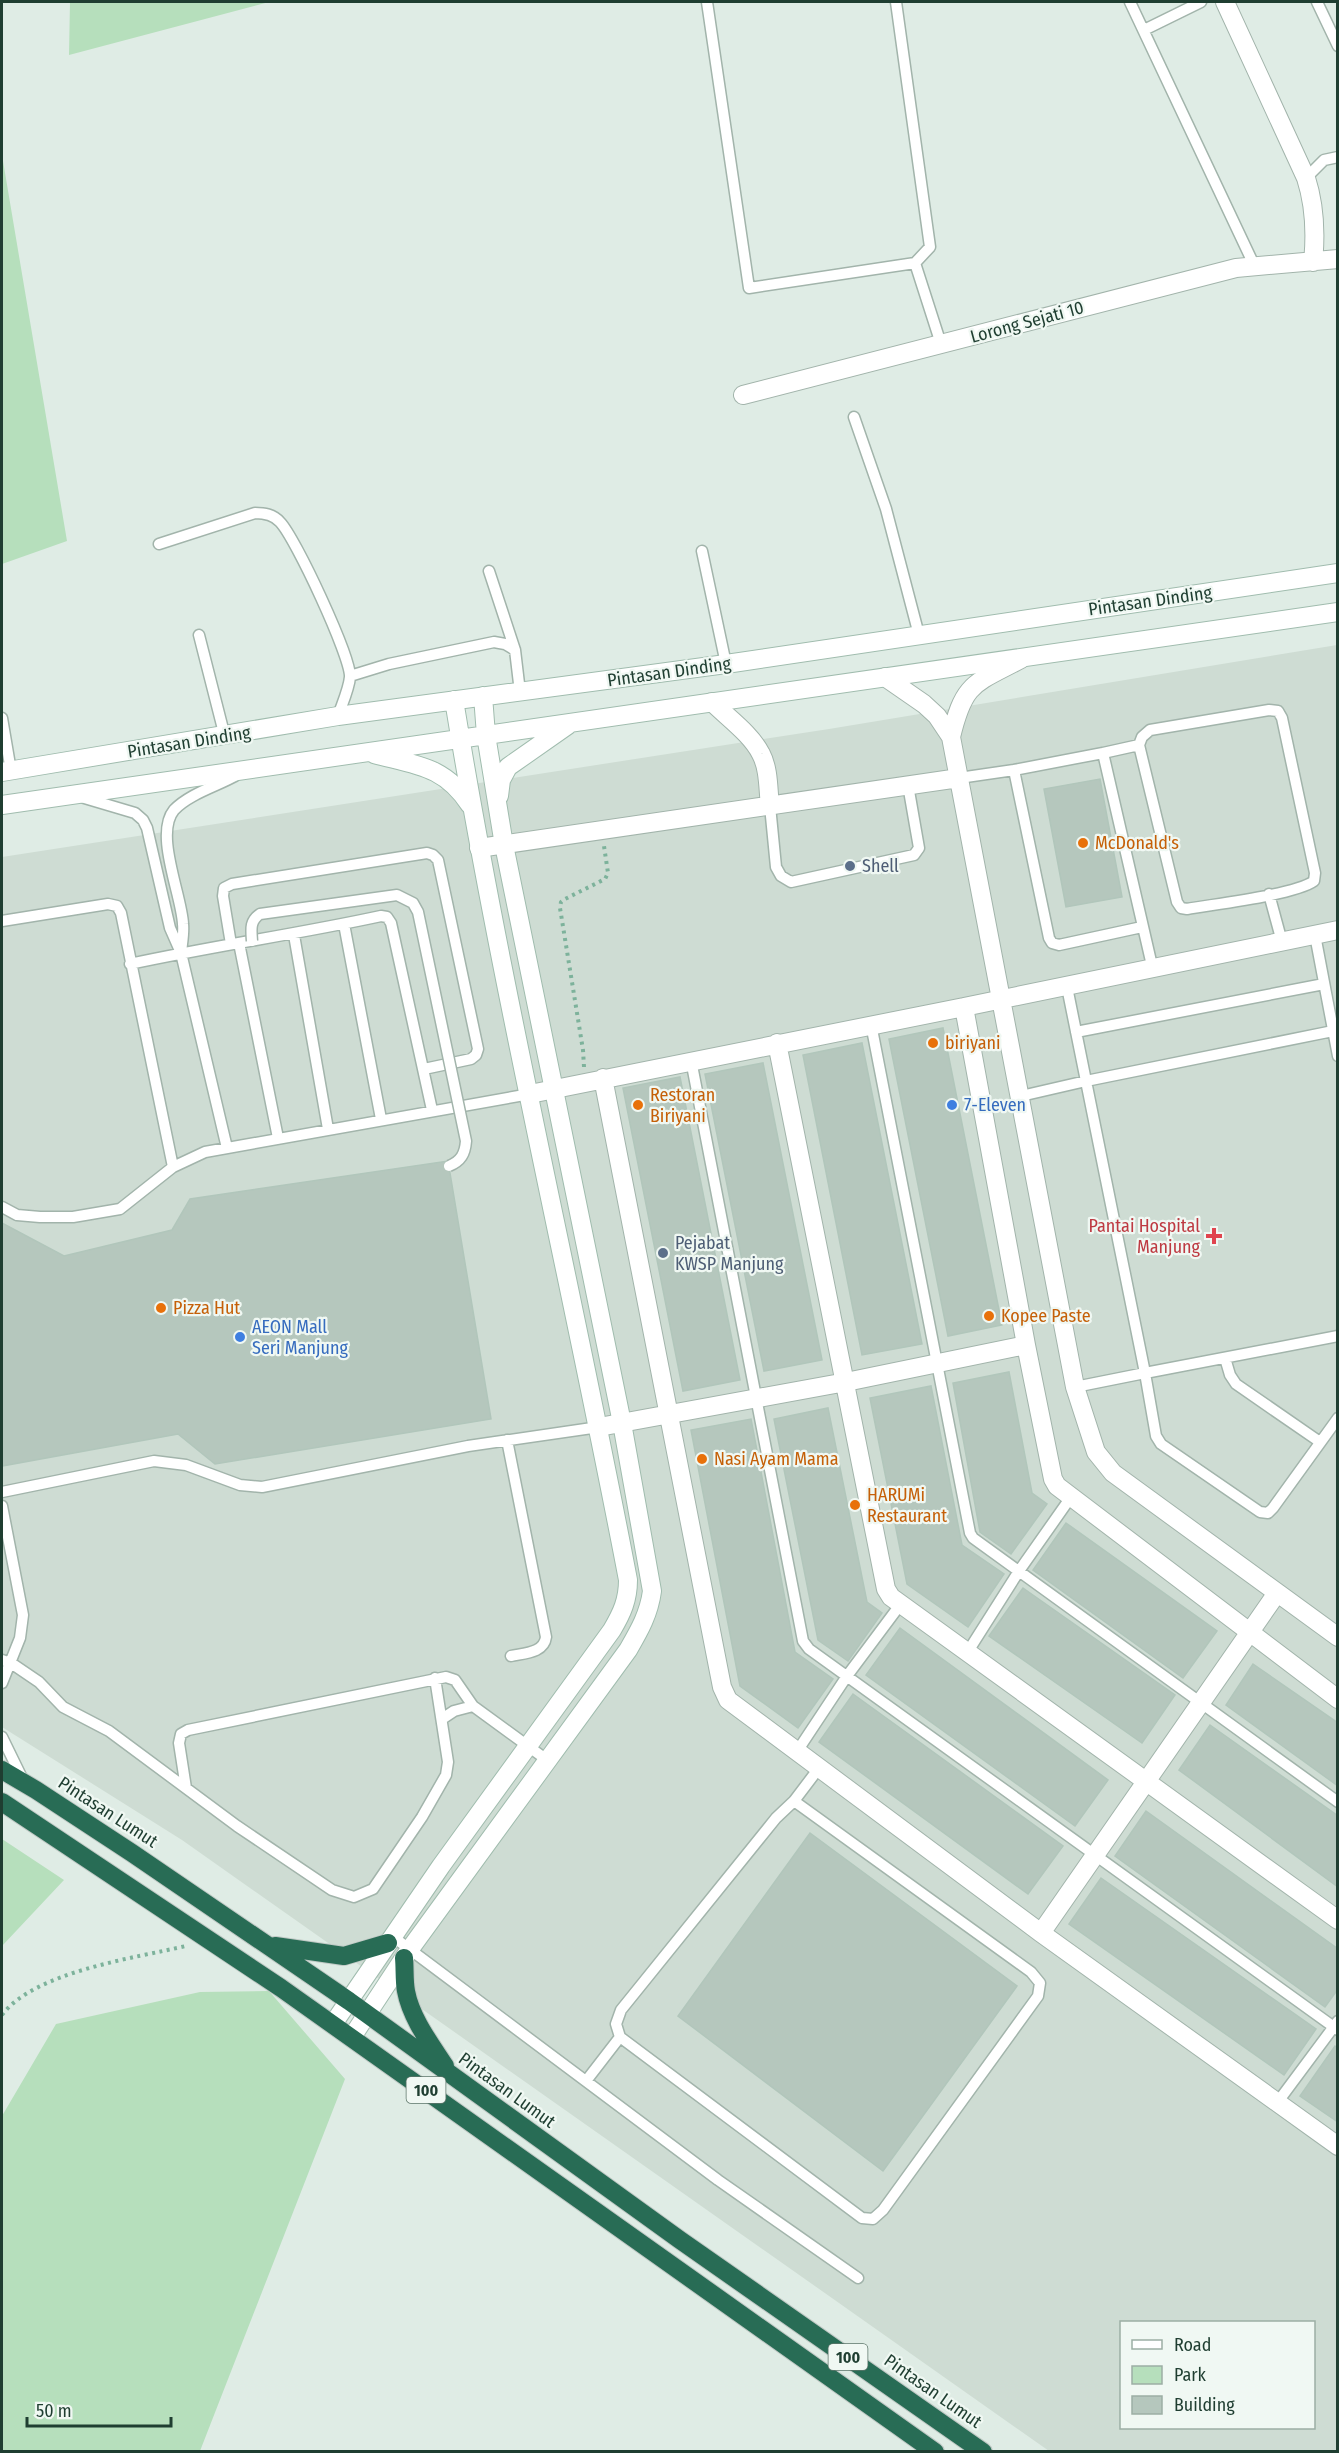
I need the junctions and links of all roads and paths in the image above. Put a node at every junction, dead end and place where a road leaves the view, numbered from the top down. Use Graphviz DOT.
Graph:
graph roads {
  1 [pos="706,2"];
  2 [pos="896,2"];
  3 [pos="1130,2"];
  4 [pos="1201,2"];
  5 [pos="1225,2"];
  6 [pos="1317,2"];
  7 [pos="1144,30"];
  8 [pos="1338,46"];
  9 [pos="1338,157"];
  10 [pos="1306,178"];
  11 [pos="1338,259"];
  12 [pos="1313,262"];
  13 [pos="915,263"];
  14 [pos="1255,267"];
  15 [pos="941,344"];
  16 [pos="743,396"];
  17 [pos="854,417"];
  18 [pos="159,544"];
  19 [pos="702,551"];
  20 [pos="489,571"];
  21 [pos="1338,573"];
  22 [pos="1338,612"];
  23 [pos="199,635"];
  24 [pos="919,636"];
  25 [pos="515,650"];
  26 [pos="1026,657"];
  27 [pos="726,664"];
  28 [pos="350,676"];
  29 [pos="885,677"];
  30 [pos="520,692"];
  31 [pos="483,696"];
  32 [pos="454,700"];
  33 [pos="712,702"];
  34 [pos="338,716"];
  35 [pos="2,718"];
  36 [pos="572,722"];
  37 [pos="486,735"];
  38 [pos="225,737"];
  39 [pos="951,737"];
  40 [pos="460,738"];
  41 [pos="1138,745"];
  42 [pos="367,752"];
  43 [pos="1103,753"];
  44 [pos="252,768"];
  45 [pos="1014,770"];
  46 [pos="6,772"];
  47 [pos="959,778"];
  48 [pos="908,785"];
  49 [pos="72,794"];
  50 [pos="2,805"];
  51 [pos="770,806"];
  52 [pos="497,807"];
  53 [pos="473,809"];
  54 [pos="602,830"];
  55 [pos="504,845"];
  56 [pos="479,848"];
  57 [pos="1269,894"];
  58 [pos="2,921"];
  59 [pos="344,924"];
  60 [pos="1142,927"];
  61 [pos="1338,930"];
  62 [pos="294,934"];
  63 [pos="1315,935"];
  64 [pos="252,940"];
  65 [pos="1282,942"];
  66 [pos="235,943"];
  67 [pos="181,953"];
  68 [pos="130,964"];
  69 [pos="1153,970"];
  70 [pos="1324,984"];
  71 [pos="1067,987"];
  72 [pos="1001,1000"];
  73 [pos="964,1007"];
  74 [pos="871,1024"];
  75 [pos="1333,1031"];
  76 [pos="1076,1032"];
  77 [pos="777,1043"];
  78 [pos="1338,1056"];
  79 [pos="691,1060"];
  80 [pos="424,1069"];
  81 [pos="603,1078"];
  82 [pos="1086,1081"];
  83 [pos="584,1083"];
  84 [pos="556,1089"];
  85 [pos="530,1094"];
  86 [pos="1021,1096"];
  87 [pos="432,1110"];
  88 [pos="381,1119"];
  89 [pos="328,1129"];
  90 [pos="278,1138"];
  91 [pos="227,1148"];
  92 [pos="449,1166"];
  93 [pos="172,1167"];
  94 [pos="2,1207"];
  95 [pos="1338,1336"];
  96 [pos="1026,1345"];
  97 [pos="1226,1358"];
  98 [pos="938,1364"];
  99 [pos="1144,1373"];
  100 [pos="846,1382"];
  101 [pos="1075,1387"];
  102 [pos="758,1398"];
  103 [pos="669,1414"];
  104 [pos="1338,1418"];
  105 [pos="622,1423"];
  106 [pos="599,1427"];
  107 [pos="507,1440"];
  108 [pos="1320,1442"];
  109 [pos="2,1492"];
  110 [pos="1071,1497"];
  111 [pos="2,1506"];
  112 [pos="1019,1571"];
  113 [pos="1277,1593"];
  114 [pos="900,1605"];
  115 [pos="1249,1632"];
  116 [pos="1338,1637"];
  117 [pos="967,1653"];
  118 [pos="511,1656"];
  119 [pos="6,1661"];
  120 [pos="847,1676"];
  121 [pos="435,1678"];
  122 [pos="2,1683"];
  123 [pos="1338,1699"];
  124 [pos="1201,1704"];
  125 [pos="472,1706"];
  126 [pos="442,1719"];
  127 [pos="2,1737"];
  128 [pos="527,1745"];
  129 [pos="796,1753"];
  130 [pos="546,1760"];
  131 [pos="819,1768"];
  132 [pos="2,1770"];
  133 [pos="1147,1783"];
  134 [pos="25,1784"];
  135 [pos="186,1788"];
  136 [pos="794,1801"];
  137 [pos="2,1802"];
  138 [pos="1338,1802"];
  139 [pos="1096,1856"];
  140 [pos="1338,1920"];
  141 [pos="1041,1933"];
  142 [pos="210,1940"];
  143 [pos="390,1940"];
  144 [pos="267,1944"];
  145 [pos="407,1954"];
  146 [pos="349,2001"];
  147 [pos="368,2014"];
  148 [pos="2,2015"];
  149 [pos="333,2024"];
  150 [pos="1336,2026"];
  151 [pos="352,2037"];
  152 [pos="620,2037"];
  153 [pos="450,2074"];
  154 [pos="586,2081"];
  155 [pos="1277,2103"];
  156 [pos="1338,2146"];
  157 [pos="858,2278"];
  158 [pos="935,2451"];
  159 [pos="983,2451"];
  1 -- 13 [label="lane"];
  2 -- 13 [label="lane"];
  3 -- 7 [label="lane"];
  4 -- 7 [label="lane"];
  5 -- 10 [label="street"];
  6 -- 8 [label="lane"];
  7 -- 14 [label="lane"];
  9 -- 10 [label="lane"];
  10 -- 12 [label="street"];
  11 -- 12 [label="street, Lorong Sejati 10"];
  12 -- 14 [label="street, Lorong Sejati 10"];
  13 -- 15 [label="lane"];
  14 -- 15 [label="street, Lorong Sejati 10"];
  15 -- 16 [label="street, Lorong Sejati 10"];
  17 -- 24 [label="lane"];
  18 -- 28 [label="lane"];
  19 -- 27 [label="lane"];
  20 -- 25 [label="lane"];
  21 -- 24 [label="street, Pintasan Dinding"];
  22 -- 26 [label="street, Pintasan Dinding"];
  23 -- 38 [label="lane"];
  24 -- 27 [label="street, Pintasan Dinding"];
  25 -- 28 [label="lane"];
  25 -- 30 [label="lane"];
  26 -- 29 [label="street, Pintasan Dinding"];
  26 -- 39 [label="street"];
  27 -- 30 [label="street, Pintasan Dinding"];
  28 -- 34 [label="lane"];
  29 -- 33 [label="street, Pintasan Dinding"];
  29 -- 39 [label="street"];
  30 -- 31 [label="street, Pintasan Dinding"];
  31 -- 32 [label="street, Pintasan Dinding"];
  31 -- 37 [label="street"];
  32 -- 34 [label="street, Pintasan Dinding"];
  32 -- 40 [label="street"];
  33 -- 36 [label="street, Pintasan Dinding"];
  33 -- 51 [label="street"];
  34 -- 38 [label="street, Pintasan Dinding"];
  35 -- 46 [label="lane"];
  36 -- 37 [label="street, Pintasan Dinding"];
  36 -- 52 [label="street"];
  37 -- 40 [label="street, Pintasan Dinding"];
  37 -- 52 [label="street"];
  38 -- 46 [label="street, Pintasan Dinding"];
  39 -- 47 [label="street"];
  40 -- 42 [label="street, Pintasan Dinding"];
  40 -- 53 [label="street"];
  41 -- 43 [label="lane"];
  41 -- 57 [label="lane"];
  41 -- 57 [label="lane"];
  42 -- 44 [label="street, Pintasan Dinding"];
  42 -- 53 [label="street"];
  43 -- 45 [label="lane"];
  43 -- 60 [label="lane"];
  44 -- 49 [label="street, Pintasan Dinding"];
  44 -- 67 [label="lane"];
  45 -- 47 [label="lane"];
  45 -- 60 [label="lane"];
  47 -- 48 [label="street"];
  47 -- 72 [label="street"];
  48 -- 51 [label="street"];
  48 -- 51 [label="lane"];
  49 -- 50 [label="street, Pintasan Dinding"];
  49 -- 67 [label="lane"];
  51 -- 54 [label="street"];
  52 -- 55 [label="street"];
  53 -- 56 [label="street"];
  54 -- 55 [label="street"];
  54 -- 83 [label="path"];
  55 -- 56 [label="street"];
  55 -- 84 [label="street"];
  56 -- 85 [label="street"];
  57 -- 65 [label="lane"];
  58 -- 68 [label="lane"];
  59 -- 62 [label="lane"];
  59 -- 80 [label="lane"];
  59 -- 88 [label="lane"];
  60 -- 69 [label="lane"];
  61 -- 63 [label="street"];
  62 -- 64 [label="lane"];
  62 -- 89 [label="lane"];
  63 -- 65 [label="street"];
  63 -- 70 [label="lane"];
  64 -- 66 [label="lane"];
  64 -- 92 [label="lane, bridge"];
  65 -- 69 [label="street"];
  66 -- 67 [label="lane"];
  66 -- 80 [label="lane"];
  66 -- 90 [label="lane"];
  67 -- 68 [label="lane"];
  67 -- 91 [label="lane"];
  68 -- 93 [label="lane"];
  69 -- 71 [label="street"];
  70 -- 75 [label="lane"];
  70 -- 76 [label="lane"];
  71 -- 72 [label="street"];
  71 -- 76 [label="lane"];
  72 -- 73 [label="street"];
  72 -- 86 [label="street"];
  73 -- 74 [label="street"];
  73 -- 96 [label="street"];
  74 -- 77 [label="street"];
  74 -- 98 [label="lane"];
  75 -- 78 [label="lane"];
  75 -- 82 [label="lane"];
  76 -- 82 [label="lane"];
  77 -- 79 [label="street"];
  77 -- 100 [label="street"];
  79 -- 81 [label="street"];
  79 -- 102 [label="lane"];
  80 -- 87 [label="lane"];
  81 -- 83 [label="street"];
  81 -- 103 [label="street"];
  82 -- 86 [label="lane"];
  82 -- 99 [label="lane"];
  83 -- 84 [label="street"];
  84 -- 85 [label="street"];
  84 -- 105 [label="street"];
  85 -- 87 [label="lane"];
  85 -- 106 [label="street"];
  86 -- 101 [label="street"];
  87 -- 88 [label="lane"];
  88 -- 89 [label="lane"];
  89 -- 90 [label="lane"];
  90 -- 91 [label="lane"];
  91 -- 93 [label="lane"];
  93 -- 94 [label="lane"];
  95 -- 97 [label="lane"];
  96 -- 98 [label="street"];
  96 -- 110 [label="street"];
  97 -- 99 [label="lane"];
  97 -- 108 [label="lane"];
  98 -- 100 [label="street"];
  98 -- 112 [label="lane"];
  99 -- 101 [label="lane"];
  99 -- 108 [label="lane"];
  100 -- 102 [label="street"];
  100 -- 114 [label="street"];
  101 -- 113 [label="street"];
  102 -- 103 [label="street"];
  102 -- 120 [label="lane"];
  103 -- 105 [label="street"];
  103 -- 129 [label="street"];
  104 -- 108 [label="lane"];
  105 -- 106 [label="street"];
  105 -- 130 [label="street"];
  106 -- 107 [label="lane"];
  106 -- 128 [label="street"];
  107 -- 109 [label="lane"];
  107 -- 118 [label="lane"];
  110 -- 112 [label="lane"];
  110 -- 115 [label="street"];
  111 -- 119 [label="lane"];
  112 -- 117 [label="lane"];
  112 -- 124 [label="lane"];
  113 -- 115 [label="street"];
  113 -- 116 [label="street"];
  114 -- 117 [label="street"];
  114 -- 120 [label="lane"];
  115 -- 123 [label="street"];
  115 -- 124 [label="street"];
  117 -- 133 [label="street"];
  119 -- 122 [label="lane"];
  119 -- 135 [label="lane"];
  120 -- 129 [label="lane"];
  120 -- 139 [label="lane"];
  121 -- 125 [label="lane"];
  121 -- 126 [label="lane"];
  121 -- 135 [label="lane"];
  124 -- 133 [label="street"];
  124 -- 138 [label="lane"];
  125 -- 126 [label="lane"];
  125 -- 128 [label="lane"];
  126 -- 135 [label="lane"];
  127 -- 134 [label="lane"];
  128 -- 130 [label="lane"];
  128 -- 143 [label="street"];
  129 -- 131 [label="street"];
  130 -- 145 [label="street"];
  131 -- 136 [label="lane"];
  131 -- 141 [label="street"];
  132 -- 134 [label="highway, Pintasan Lumut / 100"];
  133 -- 139 [label="street"];
  133 -- 140 [label="street"];
  134 -- 144 [label="highway, Pintasan Lumut / 100"];
  136 -- 152 [label="lane"];
  136 -- 152 [label="lane"];
  137 -- 142 [label="highway, 100"];
  139 -- 141 [label="street"];
  139 -- 150 [label="lane"];
  141 -- 155 [label="street"];
  142 -- 148 [label="path"];
  142 -- 149 [label="highway, 100"];
  143 -- 144 [label="highway"];
  143 -- 145 [label="lane"];
  143 -- 146 [label="street"];
  144 -- 146 [label="highway, Pintasan Lumut / 100"];
  145 -- 147 [label="street"];
  145 -- 153 [label="highway"];
  145 -- 154 [label="lane"];
  146 -- 147 [label="highway, Pintasan Lumut / 100"];
  146 -- 149 [label="street"];
  147 -- 151 [label="street"];
  147 -- 153 [label="highway, Pintasan Lumut / 100"];
  149 -- 151 [label="highway, 100"];
  150 -- 155 [label="lane"];
  151 -- 158 [label="highway, 100"];
  152 -- 154 [label="lane"];
  153 -- 159 [label="highway, Pintasan Lumut / 100"];
  154 -- 157 [label="lane"];
  155 -- 156 [label="street"];
}
